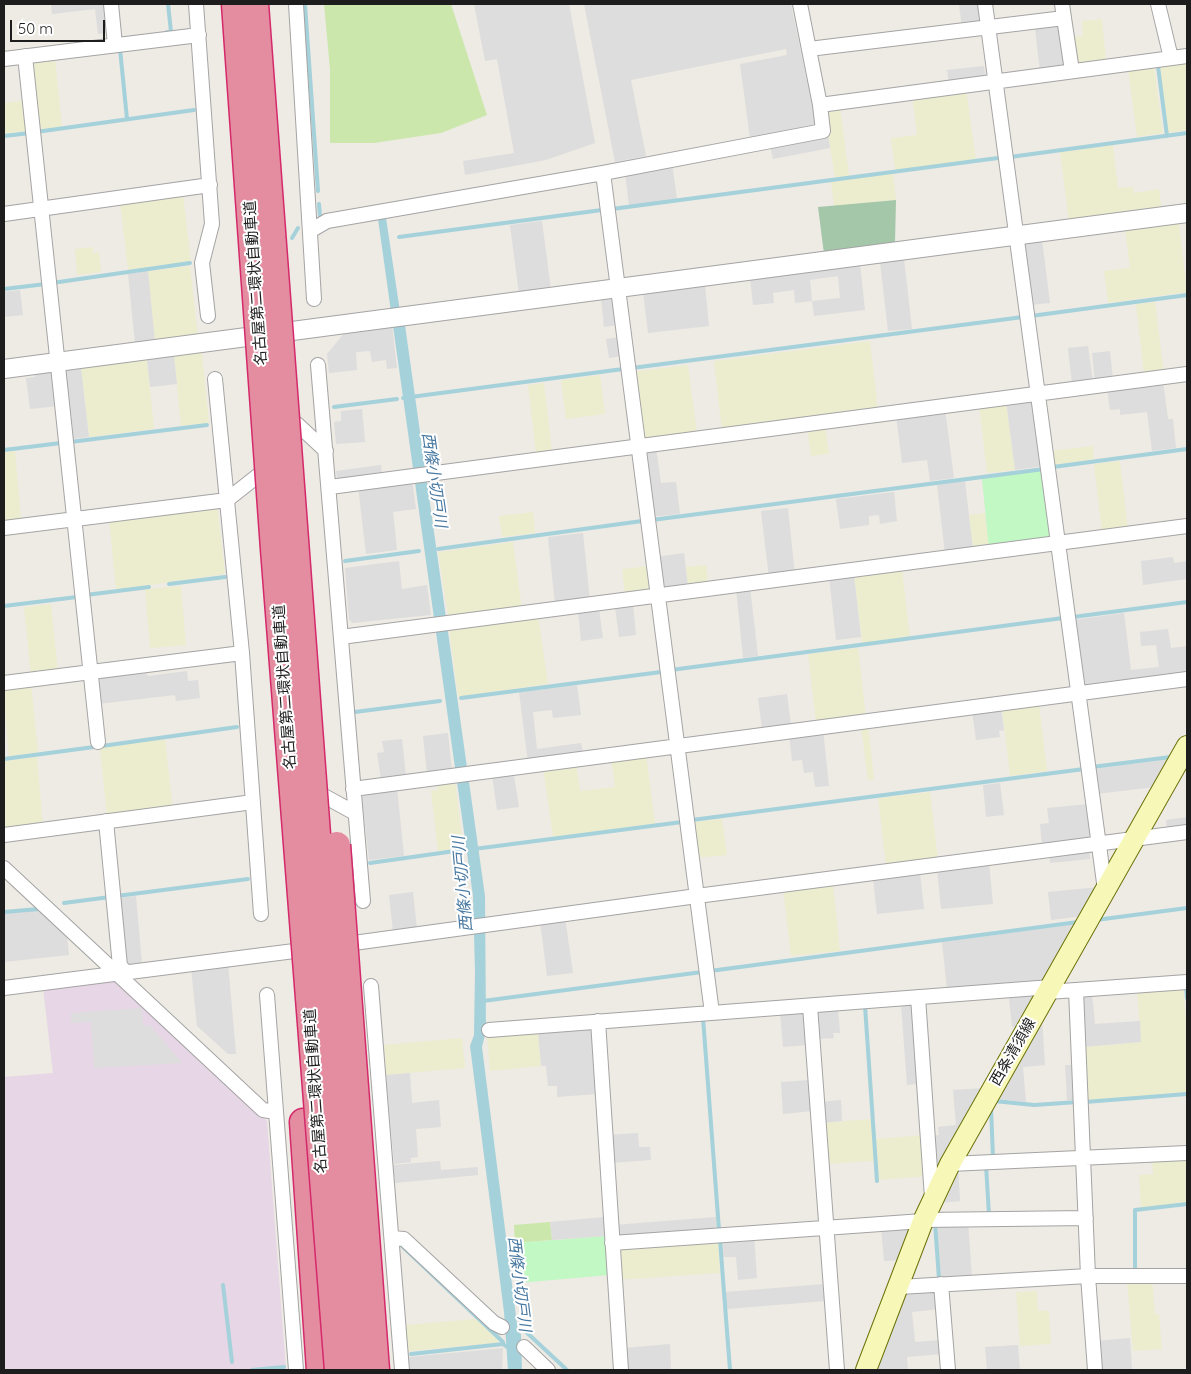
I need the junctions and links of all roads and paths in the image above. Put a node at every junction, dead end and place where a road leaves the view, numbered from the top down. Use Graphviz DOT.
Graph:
graph roads {
  1 [pos="111,4"];
  2 [pos="196,4"];
  3 [pos="235,4"];
  4 [pos="255,4"];
  5 [pos="296,4"];
  6 [pos="800,4"];
  7 [pos="984,4"];
  8 [pos="1062,4"];
  9 [pos="1158,4"];
  10 [pos="1064,18"];
  11 [pos="988,27"];
  12 [pos="199,35"];
  13 [pos="115,45"];
  14 [pos="809,49"];
  15 [pos="25,56"];
  16 [pos="1187,56"];
  17 [pos="1171,58"];
  18 [pos="4,59"];
  19 [pos="1072,71"];
  20 [pos="995,81"];
  21 [pos="820,105"];
  22 [pos="603,173"];
  23 [pos="210,185"];
  24 [pos="41,209"];
  25 [pos="1187,213"];
  26 [pos="4,214"];
  27 [pos="310,231"];
  28 [pos="1017,236"];
  29 [pos="617,289"];
  30 [pos="314,299"];
  31 [pos="208,316"];
  32 [pos="58,362"];
  33 [pos="318,365"];
  34 [pos="4,369"];
  35 [pos="1187,374"];
  36 [pos="215,379"];
  37 [pos="1038,394"];
  38 [pos="297,424"];
  39 [pos="299,444"];
  40 [pos="638,446"];
  41 [pos="326,451"];
  42 [pos="330,487"];
  43 [pos="227,500"];
  44 [pos="74,519"];
  45 [pos="1187,526"];
  46 [pos="4,528"];
  47 [pos="1058,543"];
  48 [pos="296,546"];
  49 [pos="657,596"];
  50 [pos="342,637"];
  51 [pos="242,653"];
  52 [pos="90,672"];
  53 [pos="1187,679"];
  54 [pos="4,683"];
  55 [pos="1079,693"];
  56 [pos="98,742"];
  57 [pos="677,746"];
  58 [pos="1187,746"];
  59 [pos="353,789"];
  60 [pos="324,796"];
  61 [pos="253,802"];
  62 [pos="355,813"];
  63 [pos="106,822"];
  64 [pos="1187,832"];
  65 [pos="4,835"];
  66 [pos="1134,839"];
  67 [pos="1099,844"];
  68 [pos="4,868"];
  69 [pos="1106,890"];
  70 [pos="697,896"];
  71 [pos="363,900"];
  72 [pos="261,914"];
  73 [pos="122,974"];
  74 [pos="1187,982"];
  75 [pos="371,986"];
  76 [pos="4,988"];
  77 [pos="1049,989"];
  78 [pos="1076,990"];
  79 [pos="268,995"];
  80 [pos="918,997"];
  81 [pos="810,1006"];
  82 [pos="712,1013"];
  83 [pos="598,1021"];
  84 [pos="489,1030"];
  85 [pos="342,1058"];
  86 [pos="379,1078"];
  87 [pos="337,1082"];
  88 [pos="276,1112"];
  89 [pos="279,1146"];
  90 [pos="1187,1153"];
  91 [pos="1084,1157"];
  92 [pos="950,1164"];
  93 [pos="932,1200"];
  94 [pos="1086,1218"];
  95 [pos="923,1220"];
  96 [pos="826,1229"];
  97 [pos="392,1238"];
  98 [pos="612,1243"];
  99 [pos="1088,1276"];
  100 [pos="1187,1276"];
  101 [pos="942,1284"];
  102 [pos="899,1287"];
  103 [pos="502,1327"];
  104 [pos="524,1347"];
  105 [pos="318,1370"];
  106 [pos="357,1370"];
  107 [pos="376,1370"];
  108 [pos="402,1370"];
  109 [pos="548,1370"];
  110 [pos="621,1370"];
  111 [pos="837,1370"];
  112 [pos="866,1370"];
  113 [pos="948,1370"];
  114 [pos="1095,1370"];
  1 -- 13 [label="street"];
  2 -- 12 [label="street"];
  3 -- 105 [label="highway, 名古屋第二環状自動車道, bridge"];
  4 -- 48 [label="highway, 名古屋第二環状自動車道, bridge"];
  5 -- 27 [label="street"];
  6 -- 14 [label="street"];
  7 -- 11 [label="street"];
  8 -- 10 [label="street"];
  9 -- 17 [label="street"];
  10 -- 11 [label="street"];
  10 -- 19 [label="street"];
  11 -- 14 [label="street"];
  11 -- 20 [label="street"];
  12 -- 13 [label="street"];
  12 -- 23 [label="street"];
  13 -- 15 [label="street"];
  14 -- 21 [label="street"];
  15 -- 18 [label="street"];
  15 -- 24 [label="street"];
  16 -- 17 [label="street"];
  17 -- 19 [label="street"];
  19 -- 20 [label="street"];
  20 -- 21 [label="street"];
  20 -- 28 [label="street"];
  21 -- 22 [label="street"];
  22 -- 27 [label="street"];
  22 -- 29 [label="street"];
  23 -- 24 [label="street"];
  23 -- 31 [label="street"];
  24 -- 26 [label="street"];
  24 -- 32 [label="street"];
  25 -- 28 [label="street"];
  27 -- 30 [label="street"];
  28 -- 29 [label="street"];
  28 -- 37 [label="street"];
  29 -- 32 [label="street"];
  29 -- 40 [label="street"];
  32 -- 34 [label="street"];
  32 -- 44 [label="street"];
  33 -- 41 [label="street"];
  35 -- 37 [label="street"];
  36 -- 43 [label="street"];
  37 -- 40 [label="street"];
  37 -- 47 [label="street"];
  38 -- 41 [label="street"];
  39 -- 43 [label="street"];
  40 -- 42 [label="street"];
  40 -- 49 [label="street"];
  41 -- 42 [label="street"];
  42 -- 50 [label="street"];
  43 -- 44 [label="street"];
  43 -- 51 [label="street"];
  44 -- 46 [label="street"];
  44 -- 52 [label="street"];
  45 -- 47 [label="street"];
  47 -- 49 [label="street"];
  47 -- 55 [label="street"];
  48 -- 106 [label="highway, 名古屋第二環状自動車道, bridge"];
  48 -- 107 [label="highway, bridge"];
  49 -- 50 [label="street"];
  49 -- 57 [label="street"];
  50 -- 59 [label="street"];
  51 -- 52 [label="street"];
  51 -- 61 [label="street"];
  52 -- 54 [label="street"];
  52 -- 56 [label="street"];
  53 -- 55 [label="street"];
  55 -- 57 [label="street"];
  55 -- 67 [label="street"];
  57 -- 59 [label="street"];
  57 -- 70 [label="street"];
  58 -- 66 [label="main road, 西条清須線"];
  59 -- 62 [label="street"];
  60 -- 62 [label="street"];
  61 -- 63 [label="street"];
  61 -- 72 [label="street"];
  62 -- 71 [label="street"];
  63 -- 65 [label="street"];
  63 -- 73 [label="street"];
  64 -- 66 [label="street"];
  66 -- 67 [label="street"];
  66 -- 69 [label="main road, 西条清須線"];
  67 -- 69 [label="street"];
  67 -- 70 [label="street"];
  68 -- 73 [label="street"];
  69 -- 77 [label="main road, 西条清須線"];
  70 -- 73 [label="street"];
  70 -- 82 [label="street"];
  73 -- 76 [label="street"];
  73 -- 88 [label="street"];
  74 -- 78 [label="street"];
  75 -- 86 [label="street"];
  77 -- 78 [label="street"];
  77 -- 80 [label="street"];
  77 -- 92 [label="main road, 西条清須線"];
  78 -- 91 [label="street"];
  79 -- 88 [label="street"];
  80 -- 81 [label="street"];
  80 -- 93 [label="street"];
  81 -- 82 [label="street"];
  81 -- 96 [label="street"];
  82 -- 83 [label="street"];
  83 -- 84 [label="street"];
  83 -- 98 [label="street"];
  85 -- 86 [label="street"];
  86 -- 97 [label="street"];
  87 -- 89 [label="street"];
  88 -- 89 [label="street"];
  89 -- 105 [label="street"];
  90 -- 91 [label="street"];
  91 -- 92 [label="street"];
  91 -- 94 [label="street"];
  92 -- 93 [label="main road, 西条清須線"];
  93 -- 95 [label="main road, 西条清須線"];
  94 -- 95 [label="street"];
  94 -- 99 [label="street"];
  95 -- 96 [label="street"];
  95 -- 102 [label="main road, 西条清須線"];
  96 -- 98 [label="street"];
  96 -- 111 [label="street"];
  97 -- 103 [label="street"];
  97 -- 108 [label="street"];
  98 -- 110 [label="street"];
  99 -- 100 [label="street"];
  99 -- 101 [label="street"];
  99 -- 114 [label="street"];
  101 -- 102 [label="street"];
  101 -- 113 [label="street"];
  102 -- 112 [label="main road, 西条清須線"];
  104 -- 109 [label="street"];
}
